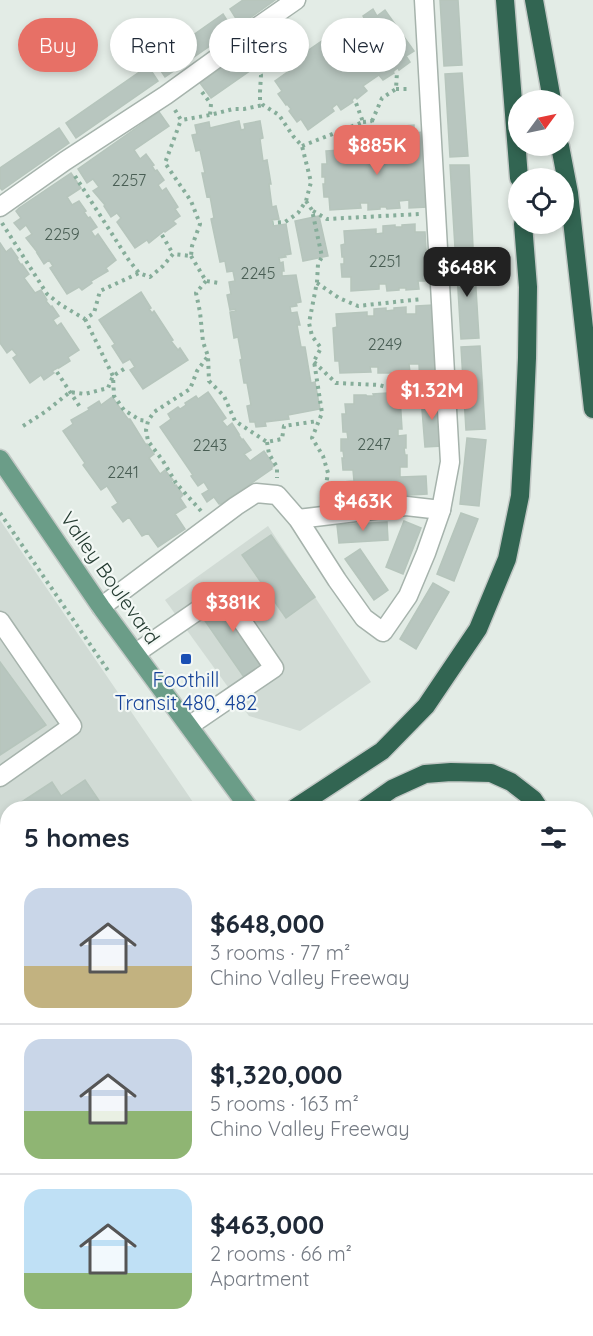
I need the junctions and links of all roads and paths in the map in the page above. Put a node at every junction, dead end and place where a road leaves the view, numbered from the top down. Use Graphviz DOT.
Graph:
graph roads {
  1 [pos="296,0"];
  2 [pos="424,0"];
  3 [pos="505,0"];
  4 [pos="534,0"];
  5 [pos="270,18"];
  6 [pos="209,64"];
  7 [pos="259,72"];
  8 [pos="397,72"];
  9 [pos="191,76"];
  10 [pos="550,90"];
  11 [pos="166,94"];
  12 [pos="356,103"];
  13 [pos="263,105"];
  14 [pos="210,115"];
  15 [pos="181,120"];
  16 [pos="372,121"];
  17 [pos="363,122"];
  18 [pos="374,143"];
  19 [pos="302,146"];
  20 [pos="563,156"];
  21 [pos="65,161"];
  22 [pos="518,168"];
  23 [pos="306,201"];
  24 [pos="0,207"];
  25 [pos="312,210"];
  26 [pos="437,213"];
  27 [pos="0,221"];
  28 [pos="273,223"];
  29 [pos="524,234"];
  30 [pos="162,235"];
  31 [pos="173,254"];
  32 [pos="190,256"];
  33 [pos="139,273"];
  34 [pos="206,280"];
  35 [pos="317,282"];
  36 [pos="219,283"];
  37 [pos="441,298"];
  38 [pos="85,319"];
  39 [pos="208,356"];
  40 [pos="314,361"];
  41 [pos="124,369"];
  42 [pos="57,372"];
  43 [pos="113,376"];
  44 [pos="70,392"];
  45 [pos="446,392"];
  46 [pos="80,407"];
  47 [pos="593,409"];
  48 [pos="148,421"];
  49 [pos="318,421"];
  50 [pos="23,426"];
  51 [pos="267,442"];
  52 [pos="2,467"];
  53 [pos="277,495"];
  54 [pos="441,510"];
  55 [pos="0,513"];
  56 [pos="322,516"];
  57 [pos="298,519"];
  58 [pos="211,525"];
  59 [pos="101,607"];
  60 [pos="0,621"];
  61 [pos="135,653"];
  62 [pos="109,672"];
  63 [pos="189,726"];
  64 [pos="0,777"];
  65 [pos="244,801"];
  66 [pos="306,801"];
  67 [pos="375,801"];
  68 [pos="534,801"];
  1 -- 5 [label="street"];
  2 -- 26 [label="street"];
  3 -- 22 [label="highway"];
  4 -- 10 [label="highway"];
  6 -- 9 [label="street"];
  7 -- 13 [label="path"];
  8 -- 16 [label="path"];
  9 -- 11 [label="street"];
  9 -- 14 [label="path"];
  11 -- 15 [label="path"];
  11 -- 21 [label="street"];
  12 -- 17 [label="path"];
  13 -- 14 [label="path"];
  13 -- 19 [label="path"];
  14 -- 15 [label="path"];
  15 -- 32 [label="path"];
  16 -- 17 [label="path"];
  16 -- 18 [label="path"];
  17 -- 19 [label="path"];
  19 -- 23 [label="path"];
  20 -- 47 [label="highway"];
  21 -- 24 [label="street"];
  21 -- 33 [label="path"];
  23 -- 25 [label="path"];
  23 -- 28 [label="path"];
  25 -- 26 [label="path"];
  25 -- 35 [label="path"];
  26 -- 37 [label="street"];
  27 -- 38 [label="path"];
  29 -- 66 [label="highway"];
  30 -- 31 [label="path"];
  31 -- 32 [label="path"];
  31 -- 33 [label="path"];
  32 -- 34 [label="path"];
  33 -- 38 [label="path"];
  34 -- 36 [label="path"];
  34 -- 39 [label="path"];
  35 -- 37 [label="path"];
  35 -- 40 [label="path"];
  37 -- 45 [label="street"];
  38 -- 43 [label="path"];
  39 -- 48 [label="path"];
  39 -- 51 [label="path"];
  40 -- 45 [label="path"];
  40 -- 49 [label="path"];
  41 -- 43 [label="path"];
  42 -- 44 [label="path"];
  43 -- 44 [label="path"];
  43 -- 48 [label="path"];
  44 -- 46 [label="path"];
  44 -- 50 [label="path"];
  45 -- 54 [label="street"];
  48 -- 58 [label="path"];
  49 -- 51 [label="path"];
  49 -- 56 [label="path"];
  51 -- 53 [label="path"];
  52 -- 59 [label="main road, Valley Boulevard"];
  53 -- 57 [label="street"];
  53 -- 58 [label="street"];
  54 -- 56 [label="street"];
  54 -- 57 [label="street"];
  55 -- 62 [label="path"];
  56 -- 57 [label="street"];
  58 -- 59 [label="street"];
  59 -- 61 [label="main road, Valley Boulevard"];
  60 -- 64 [label="street"];
  61 -- 63 [label="main road, Valley Boulevard"];
  61 -- 63 [label="street"];
  63 -- 65 [label="main road, Valley Boulevard"];
  67 -- 68 [label="highway"];
}
